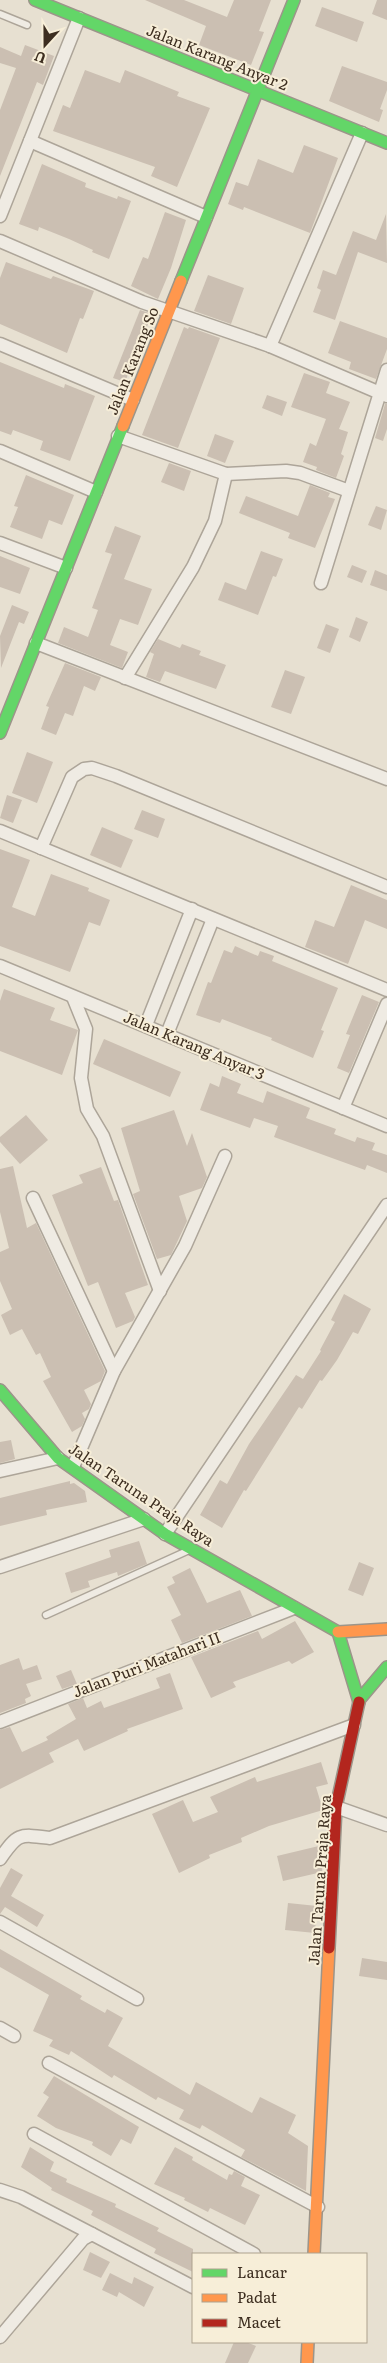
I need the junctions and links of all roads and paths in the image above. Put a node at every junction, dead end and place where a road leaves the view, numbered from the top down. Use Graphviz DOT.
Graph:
graph roads {
  1 [pos="35,0"];
  2 [pos="294,0"];
  3 [pos="0,14"];
  4 [pos="79,18"];
  5 [pos="27,25"];
  6 [pos="257,90"];
  7 [pos="362,133"];
  8 [pos="30,140"];
  9 [pos="387,143"];
  10 [pos="0,216"];
  11 [pos="206,216"];
  12 [pos="0,241"];
  13 [pos="168,311"];
  14 [pos="0,344"];
  15 [pos="270,346"];
  16 [pos="387,370"];
  17 [pos="383,395"];
  18 [pos="133,400"];
  19 [pos="118,436"];
  20 [pos="0,451"];
  21 [pos="226,474"];
  22 [pos="349,491"];
  23 [pos="96,492"];
  24 [pos="0,543"];
  25 [pos="66,568"];
  26 [pos="320,583"];
  27 [pos="36,643"];
  28 [pos="125,678"];
  29 [pos="0,733"];
  30 [pos="387,779"];
  31 [pos="0,832"];
  32 [pos="41,848"];
  33 [pos="387,887"];
  34 [pos="192,909"];
  35 [pos="213,918"];
  36 [pos="0,966"];
  37 [pos="387,990"];
  38 [pos="73,997"];
  39 [pos="387,1004"];
  40 [pos="146,1025"];
  41 [pos="167,1034"];
  42 [pos="382,1034"];
  43 [pos="343,1108"];
  44 [pos="387,1126"];
  45 [pos="225,1156"];
  46 [pos="33,1198"];
  47 [pos="387,1205"];
  48 [pos="160,1292"];
  49 [pos="114,1371"];
  50 [pos="2,1395"];
  51 [pos="58,1458"];
  52 [pos="73,1467"];
  53 [pos="0,1471"];
  54 [pos="144,1519"];
  55 [pos="165,1534"];
  56 [pos="190,1549"];
  57 [pos="0,1567"];
  58 [pos="294,1608"];
  59 [pos="46,1615"];
  60 [pos="387,1629"];
  61 [pos="338,1632"];
  62 [pos="387,1668"];
  63 [pos="360,1699"];
  64 [pos="0,1722"];
  65 [pos="354,1726"];
  66 [pos="336,1807"];
  67 [pos="387,1826"];
  68 [pos="0,1859"];
  69 [pos="0,1922"];
  70 [pos="137,1999"];
  71 [pos="0,2028"];
  72 [pos="14,2036"];
  73 [pos="49,2063"];
  74 [pos="34,2134"];
  75 [pos="0,2190"];
  76 [pos="318,2207"];
  77 [pos="92,2234"];
  78 [pos="252,2253"];
  79 [pos="314,2253"];
  80 [pos="192,2286"];
  81 [pos="0,2338"];
  82 [pos="305,2343"];
  83 [pos="306,2363"];
  1 -- 4 [label="street, Jalan Karang Anyar 2"];
  2 -- 6 [label="street, Jalan Karang So"];
  3 -- 5 [label="lane"];
  4 -- 6 [label="street, Jalan Karang Anyar 2"];
  4 -- 8 [label="street"];
  6 -- 7 [label="street, Jalan Karang Anyar 2"];
  6 -- 11 [label="street, Jalan Karang So"];
  7 -- 9 [label="street, Jalan Karang Anyar 2"];
  7 -- 15 [label="street"];
  8 -- 10 [label="street"];
  8 -- 11 [label="street"];
  11 -- 13 [label="street, Jalan Karang So"];
  12 -- 13 [label="street"];
  13 -- 15 [label="street"];
  13 -- 18 [label="street, Jalan Karang So"];
  14 -- 18 [label="street"];
  15 -- 17 [label="street"];
  16 -- 17 [label="street"];
  17 -- 22 [label="street"];
  18 -- 19 [label="street, Jalan Karang So"];
  19 -- 21 [label="street"];
  19 -- 23 [label="street, Jalan Karang So"];
  20 -- 23 [label="street"];
  21 -- 22 [label="street"];
  21 -- 28 [label="street"];
  22 -- 26 [label="street"];
  23 -- 25 [label="street, Jalan Karang So"];
  24 -- 25 [label="street"];
  25 -- 27 [label="street, Jalan Karang So"];
  27 -- 28 [label="street"];
  27 -- 29 [label="street, Jalan Karang So"];
  28 -- 30 [label="street"];
  31 -- 32 [label="street"];
  32 -- 33 [label="street"];
  32 -- 34 [label="street"];
  34 -- 35 [label="street"];
  34 -- 40 [label="street"];
  35 -- 37 [label="street"];
  35 -- 41 [label="street"];
  36 -- 38 [label="street, Jalan Karang Anyar 3"];
  38 -- 40 [label="street, Jalan Karang Anyar 3"];
  38 -- 48 [label="street"];
  39 -- 42 [label="street"];
  40 -- 41 [label="street, Jalan Karang Anyar 3"];
  41 -- 43 [label="street, Jalan Karang Anyar 3"];
  42 -- 43 [label="street"];
  43 -- 44 [label="street, Jalan Karang Anyar 3"];
  45 -- 48 [label="street"];
  46 -- 49 [label="street"];
  47 -- 55 [label="street"];
  48 -- 49 [label="street"];
  49 -- 52 [label="street"];
  50 -- 51 [label="street, Jalan Taruna Praja Raya"];
  51 -- 52 [label="street, Jalan Taruna Praja Raya"];
  51 -- 53 [label="street"];
  52 -- 54 [label="street, Jalan Taruna Praja Raya"];
  54 -- 55 [label="street, Jalan Taruna Praja Raya"];
  54 -- 57 [label="street"];
  55 -- 56 [label="street, Jalan Taruna Praja Raya"];
  56 -- 58 [label="street, Jalan Taruna Praja Raya"];
  56 -- 59 [label="lane"];
  58 -- 61 [label="street, Jalan Taruna Praja Raya"];
  58 -- 64 [label="street, Jalan Puri Matahari II"];
  60 -- 61 [label="street"];
  61 -- 63 [label="street"];
  62 -- 63 [label="street"];
  63 -- 65 [label="street, Jalan Taruna Praja Raya"];
  65 -- 66 [label="street, Jalan Taruna Praja Raya"];
  65 -- 68 [label="street"];
  66 -- 67 [label="street"];
  66 -- 76 [label="street, Jalan Taruna Praja Raya"];
  69 -- 70 [label="street"];
  71 -- 72 [label="street"];
  73 -- 76 [label="street"];
  74 -- 78 [label="street"];
  75 -- 77 [label="street"];
  76 -- 79 [label="street, Jalan Taruna Praja Raya"];
  77 -- 80 [label="street"];
  77 -- 81 [label="street"];
  82 -- 83 [label="street"];
}
